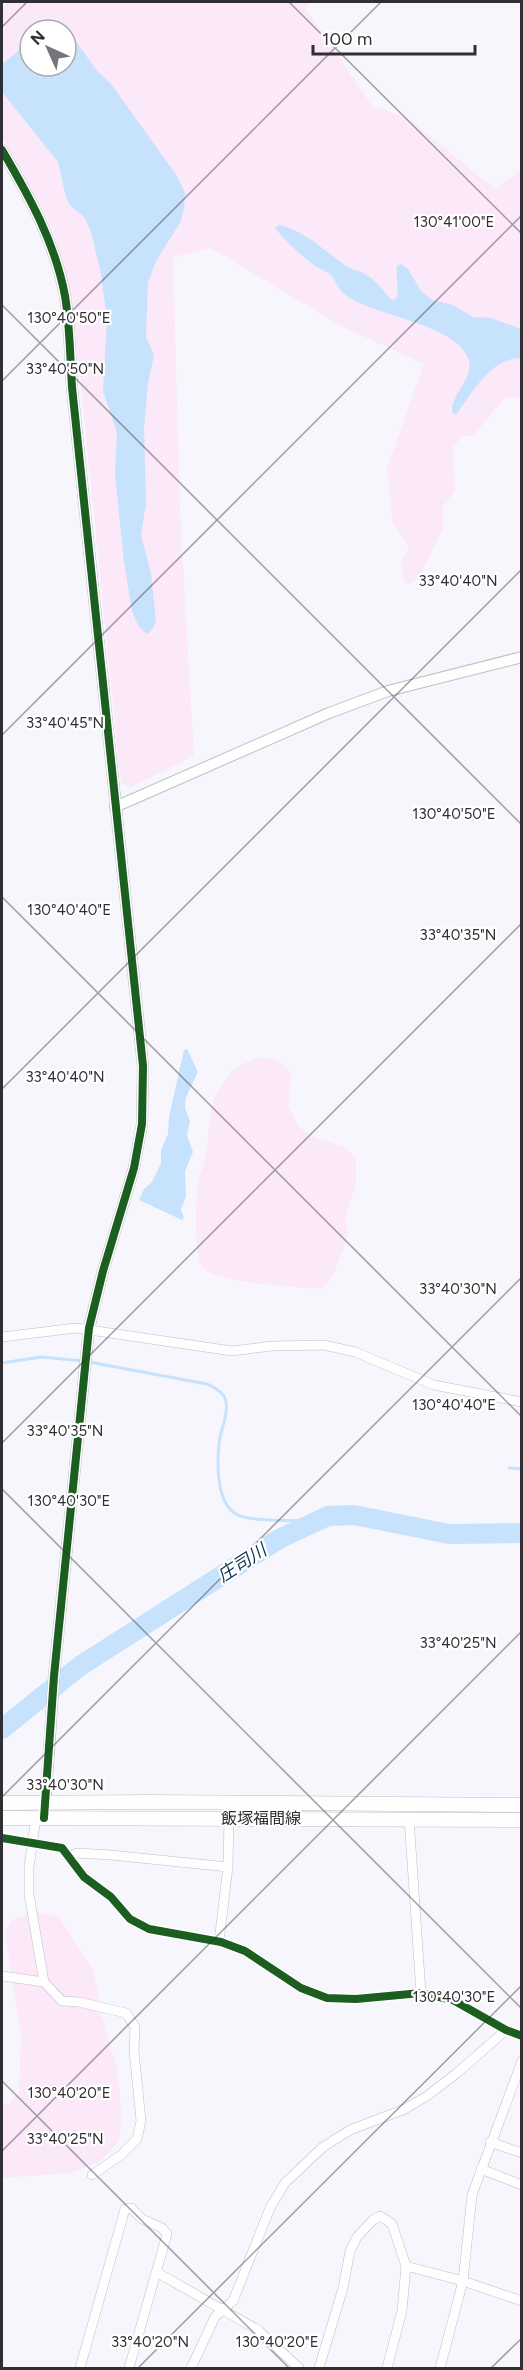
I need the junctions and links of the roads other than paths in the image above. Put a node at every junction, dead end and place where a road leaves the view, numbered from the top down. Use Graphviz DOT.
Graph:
graph roads {
  1 [pos="2,150"];
  2 [pos="522,657"];
  3 [pos="115,807"];
  4 [pos="89,1328"];
  5 [pos="2,1337"];
  6 [pos="522,1402"];
  7 [pos="2,1803"];
  8 [pos="45,1803"];
  9 [pos="522,1804"];
  10 [pos="2,1818"];
  11 [pos="40,1818"];
  12 [pos="229,1818"];
  13 [pos="409,1818"];
  14 [pos="522,1820"];
  15 [pos="2,1838"];
  16 [pos="32,1843"];
  17 [pos="68,1857"];
  18 [pos="228,1867"];
  19 [pos="219,1941"];
  20 [pos="2,1976"];
  21 [pos="44,1982"];
  22 [pos="421,1993"];
  23 [pos="506,2030"];
  24 [pos="522,2036"];
  25 [pos="522,2061"];
  26 [pos="490,2142"];
  27 [pos="522,2153"];
  28 [pos="481,2169"];
  29 [pos="92,2175"];
  30 [pos="522,2185"];
  31 [pos="406,2266"];
  32 [pos="158,2273"];
  33 [pos="463,2281"];
  34 [pos="522,2301"];
  35 [pos="224,2310"];
  36 [pos="80,2368"];
  37 [pos="129,2368"];
  38 [pos="191,2368"];
  39 [pos="299,2368"];
  40 [pos="319,2368"];
  41 [pos="387,2368"];
  42 [pos="440,2368"];
  1 -- 3 [label="street"];
  2 -- 3 [label="street"];
  3 -- 4 [label="street"];
  4 -- 5 [label="street"];
  4 -- 6 [label="street"];
  4 -- 8 [label="street"];
  7 -- 8 [label="main road, 飯塚福間線"];
  8 -- 9 [label="main road, 飯塚福間線"];
  8 -- 11 [label="street"];
  10 -- 11 [label="main road, 飯塚福間線"];
  11 -- 12 [label="main road, 飯塚福間線"];
  11 -- 16 [label="street"];
  12 -- 13 [label="main road, 飯塚福間線"];
  12 -- 18 [label="street"];
  13 -- 14 [label="main road, 飯塚福間線"];
  13 -- 22 [label="street"];
  15 -- 16 [label="street"];
  16 -- 17 [label="street"];
  16 -- 21 [label="street"];
  17 -- 18 [label="street"];
  17 -- 19 [label="street"];
  18 -- 19 [label="street"];
  19 -- 22 [label="street"];
  20 -- 21 [label="street"];
  21 -- 29 [label="street"];
  22 -- 23 [label="street"];
  23 -- 24 [label="street"];
  23 -- 35 [label="street"];
  25 -- 26 [label="street"];
  26 -- 27 [label="street"];
  26 -- 28 [label="street"];
  28 -- 30 [label="street"];
  28 -- 33 [label="street"];
  31 -- 33 [label="street"];
  31 -- 40 [label="street"];
  31 -- 41 [label="street"];
  32 -- 35 [label="street"];
  32 -- 36 [label="street"];
  32 -- 37 [label="street"];
  33 -- 34 [label="street"];
  33 -- 42 [label="street"];
  35 -- 38 [label="street"];
  35 -- 39 [label="street"];
}
